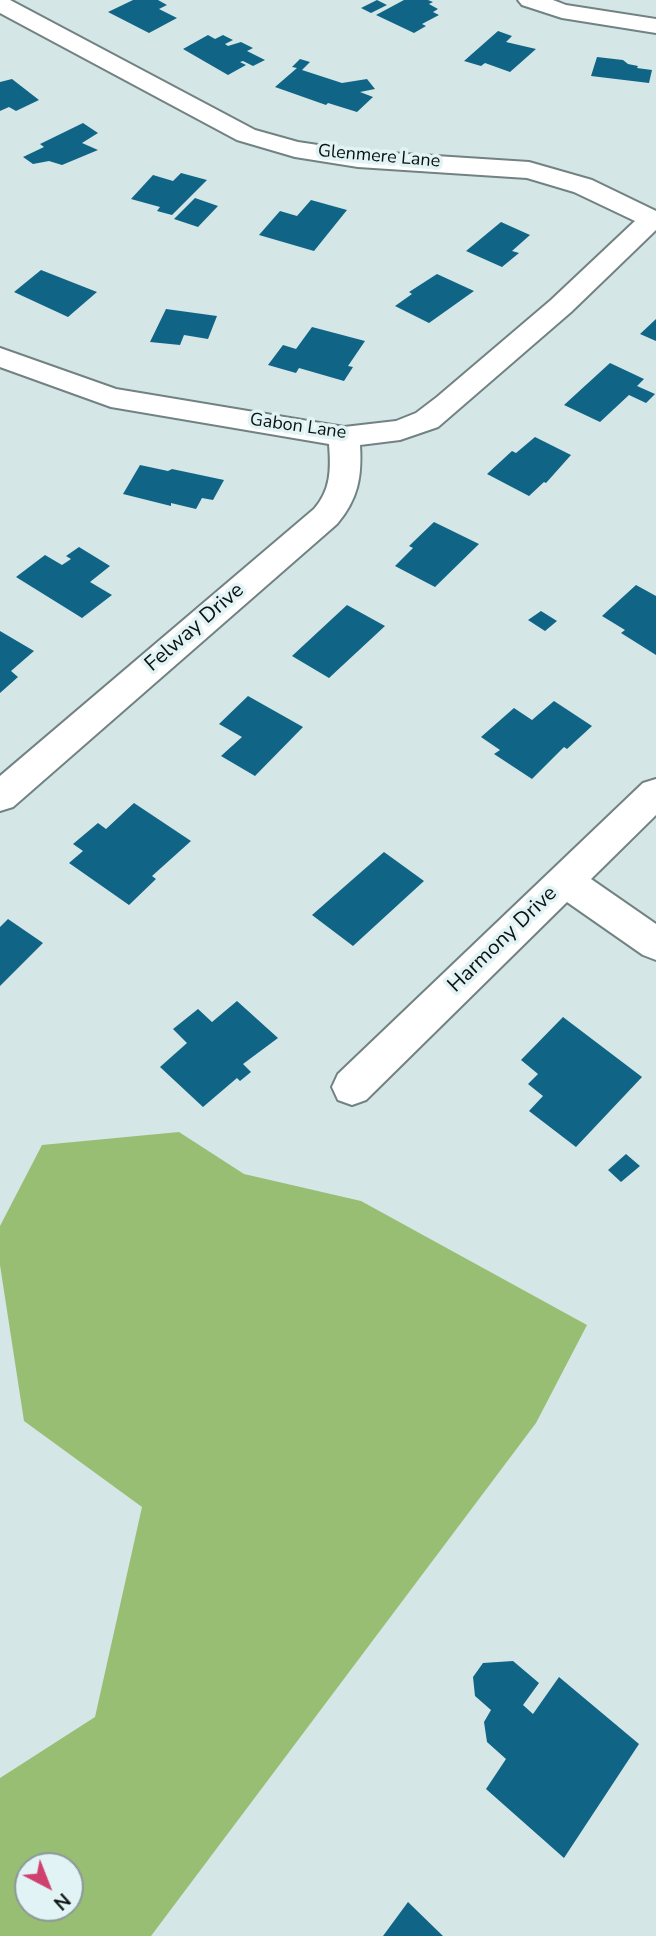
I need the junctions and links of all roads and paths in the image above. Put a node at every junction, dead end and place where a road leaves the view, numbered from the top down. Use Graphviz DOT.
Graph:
graph roads {
  1 [pos="530,0"];
  2 [pos="0,4"];
  3 [pos="656,26"];
  4 [pos="654,220"];
  5 [pos="0,357"];
  6 [pos="344,437"];
  7 [pos="656,793"];
  8 [pos="0,796"];
  9 [pos="565,880"];
  10 [pos="656,944"];
  11 [pos="352,1087"];
  1 -- 3 [label="street"];
  2 -- 4 [label="street, Glenmere Lane"];
  4 -- 6 [label="street, Gabon Lane"];
  5 -- 6 [label="street, Gabon Lane"];
  6 -- 8 [label="street, Felway Drive"];
  7 -- 9 [label="street, Harmony Drive"];
  9 -- 10 [label="street"];
  9 -- 11 [label="street, Harmony Drive"];
}
